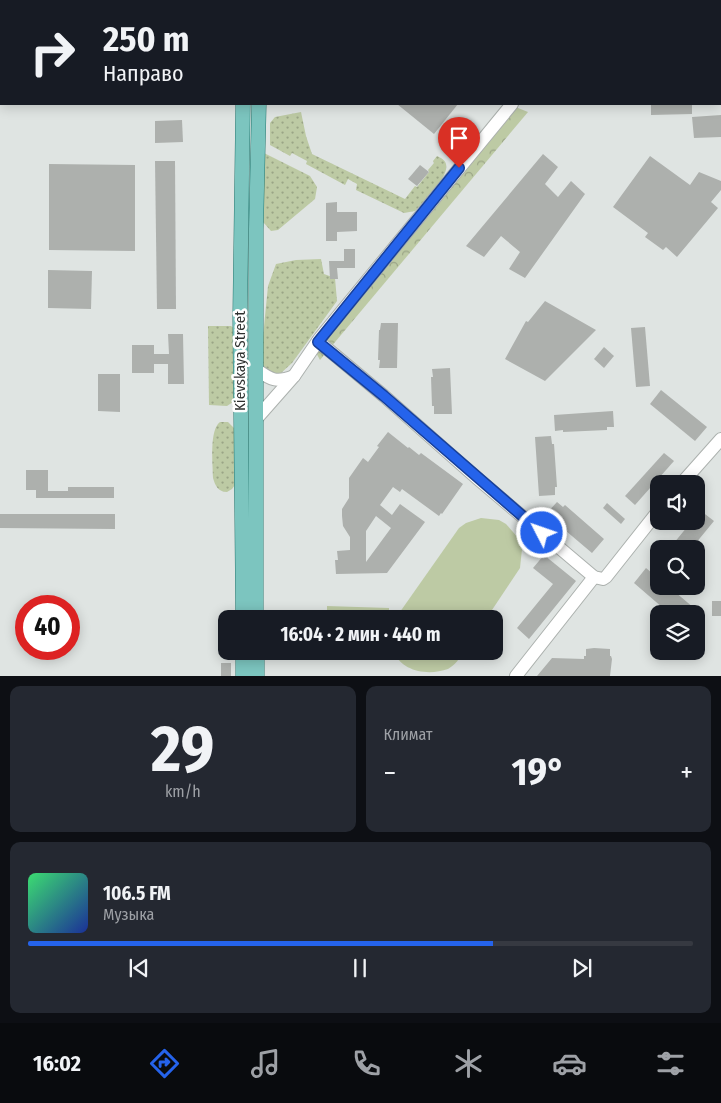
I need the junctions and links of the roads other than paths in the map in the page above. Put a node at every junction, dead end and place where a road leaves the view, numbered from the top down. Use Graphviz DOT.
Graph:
graph roads {
  1 [pos="511,105"];
  2 [pos="243,107"];
  3 [pos="259,107"];
  4 [pos="318,342"];
  5 [pos="256,369"];
  6 [pos="294,376"];
  7 [pos="257,418"];
  8 [pos="721,439"];
  9 [pos="689,475"];
  10 [pos="650,521"];
  11 [pos="594,577"];
  12 [pos="243,610"];
  13 [pos="256,610"];
  14 [pos="243,660"];
  15 [pos="257,660"];
  16 [pos="244,676"];
  17 [pos="257,676"];
  18 [pos="516,676"];
  1 -- 4 [label="street"];
  2 -- 3 [label="street"];
  2 -- 12 [label="main road, Kievskaya Street"];
  3 -- 5 [label="main road, Kievskaya Street"];
  4 -- 6 [label="street"];
  4 -- 11 [label="street"];
  5 -- 6 [label="street"];
  5 -- 7 [label="main road, Kievskaya Street"];
  6 -- 7 [label="street"];
  7 -- 13 [label="main road, Kievskaya Street"];
  8 -- 9 [label="street"];
  10 -- 11 [label="street"];
  11 -- 18 [label="street"];
  14 -- 16 [label="main road"];
  15 -- 17 [label="main road"];
}
